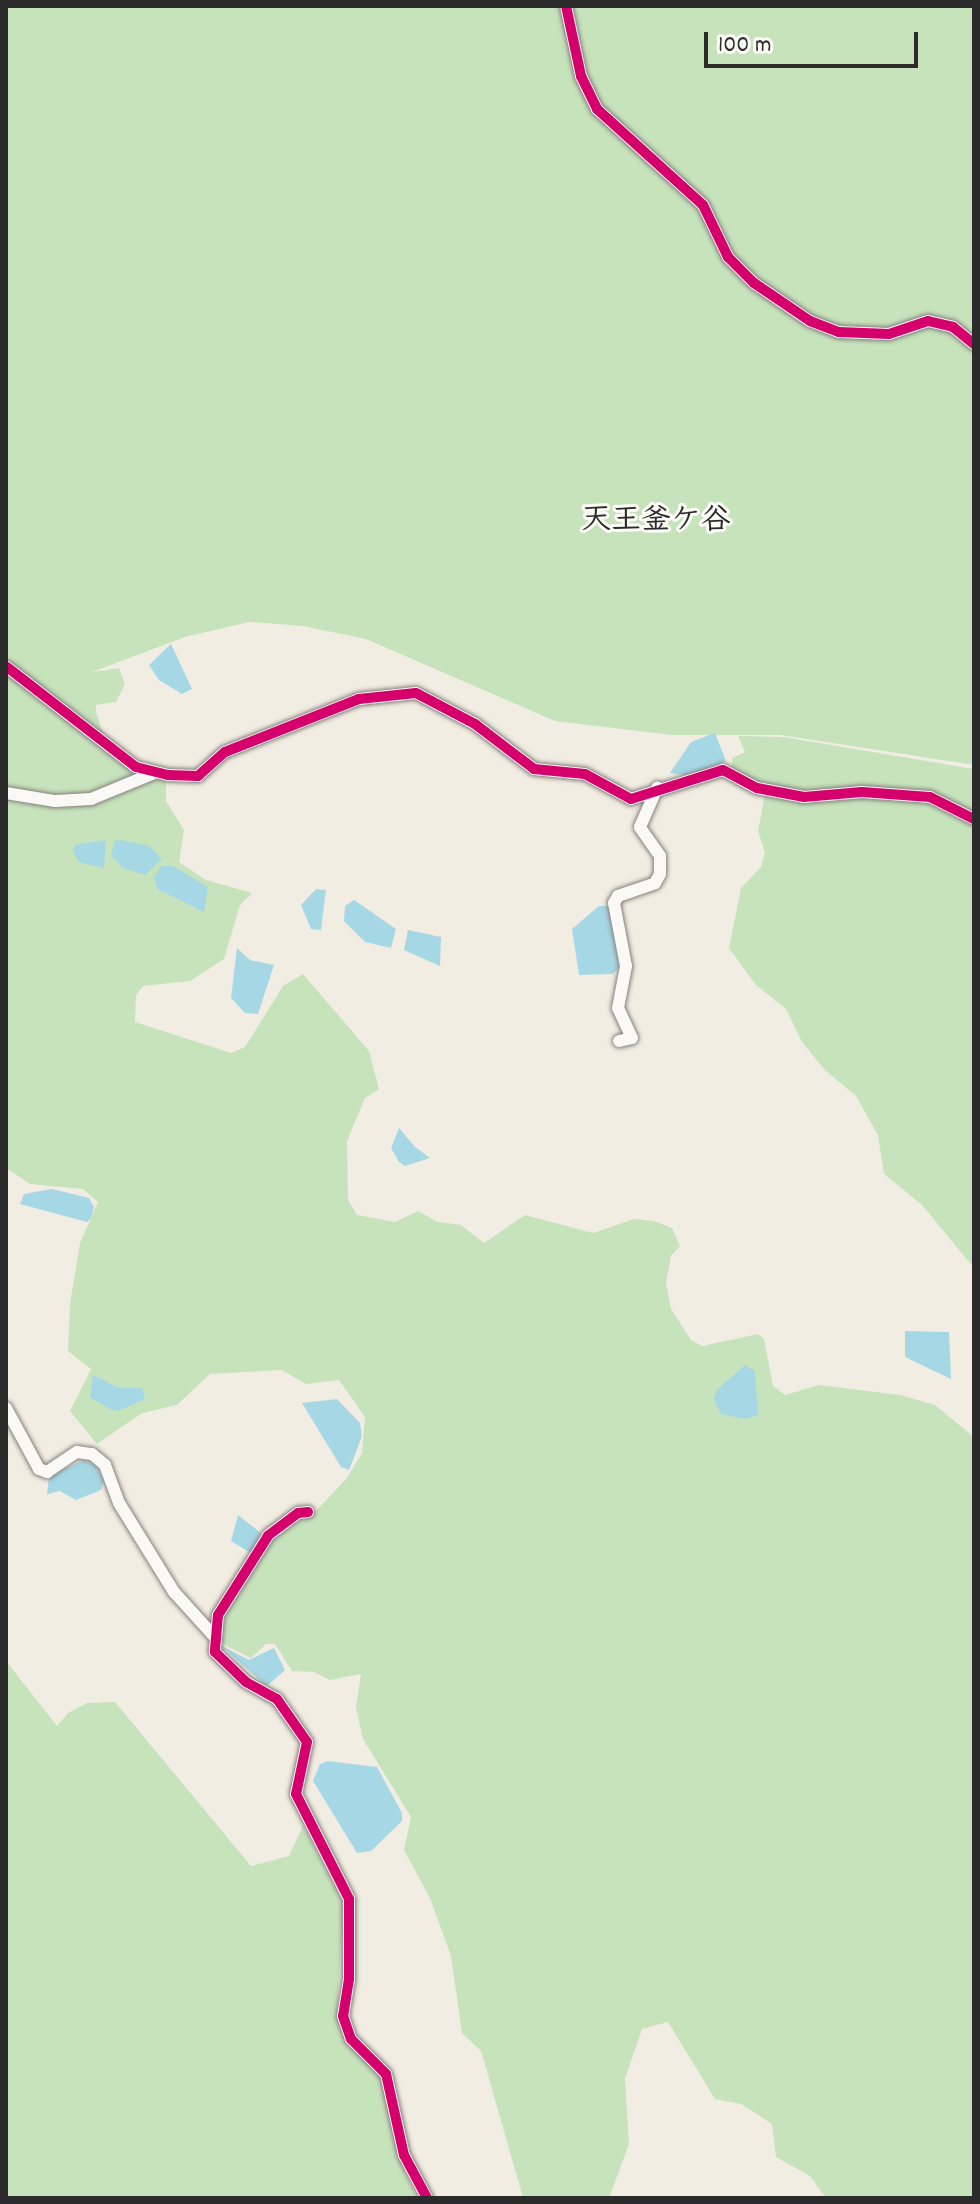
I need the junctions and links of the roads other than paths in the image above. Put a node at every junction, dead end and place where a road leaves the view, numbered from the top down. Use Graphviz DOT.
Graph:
graph roads {
  1 [pos="566,6"];
  2 [pos="974,344"];
  3 [pos="7,667"];
  4 [pos="154,773"];
  5 [pos="657,788"];
  6 [pos="6,793"];
  7 [pos="974,819"];
  8 [pos="619,1041"];
  9 [pos="6,1408"];
  10 [pos="308,1512"];
  11 [pos="213,1635"];
  12 [pos="427,2198"];
  1 -- 2 [label="street"];
  3 -- 4 [label="street"];
  4 -- 5 [label="street"];
  4 -- 6 [label="street"];
  5 -- 7 [label="street"];
  5 -- 8 [label="street"];
  9 -- 11 [label="street"];
  10 -- 11 [label="street"];
  11 -- 12 [label="street"];
}
